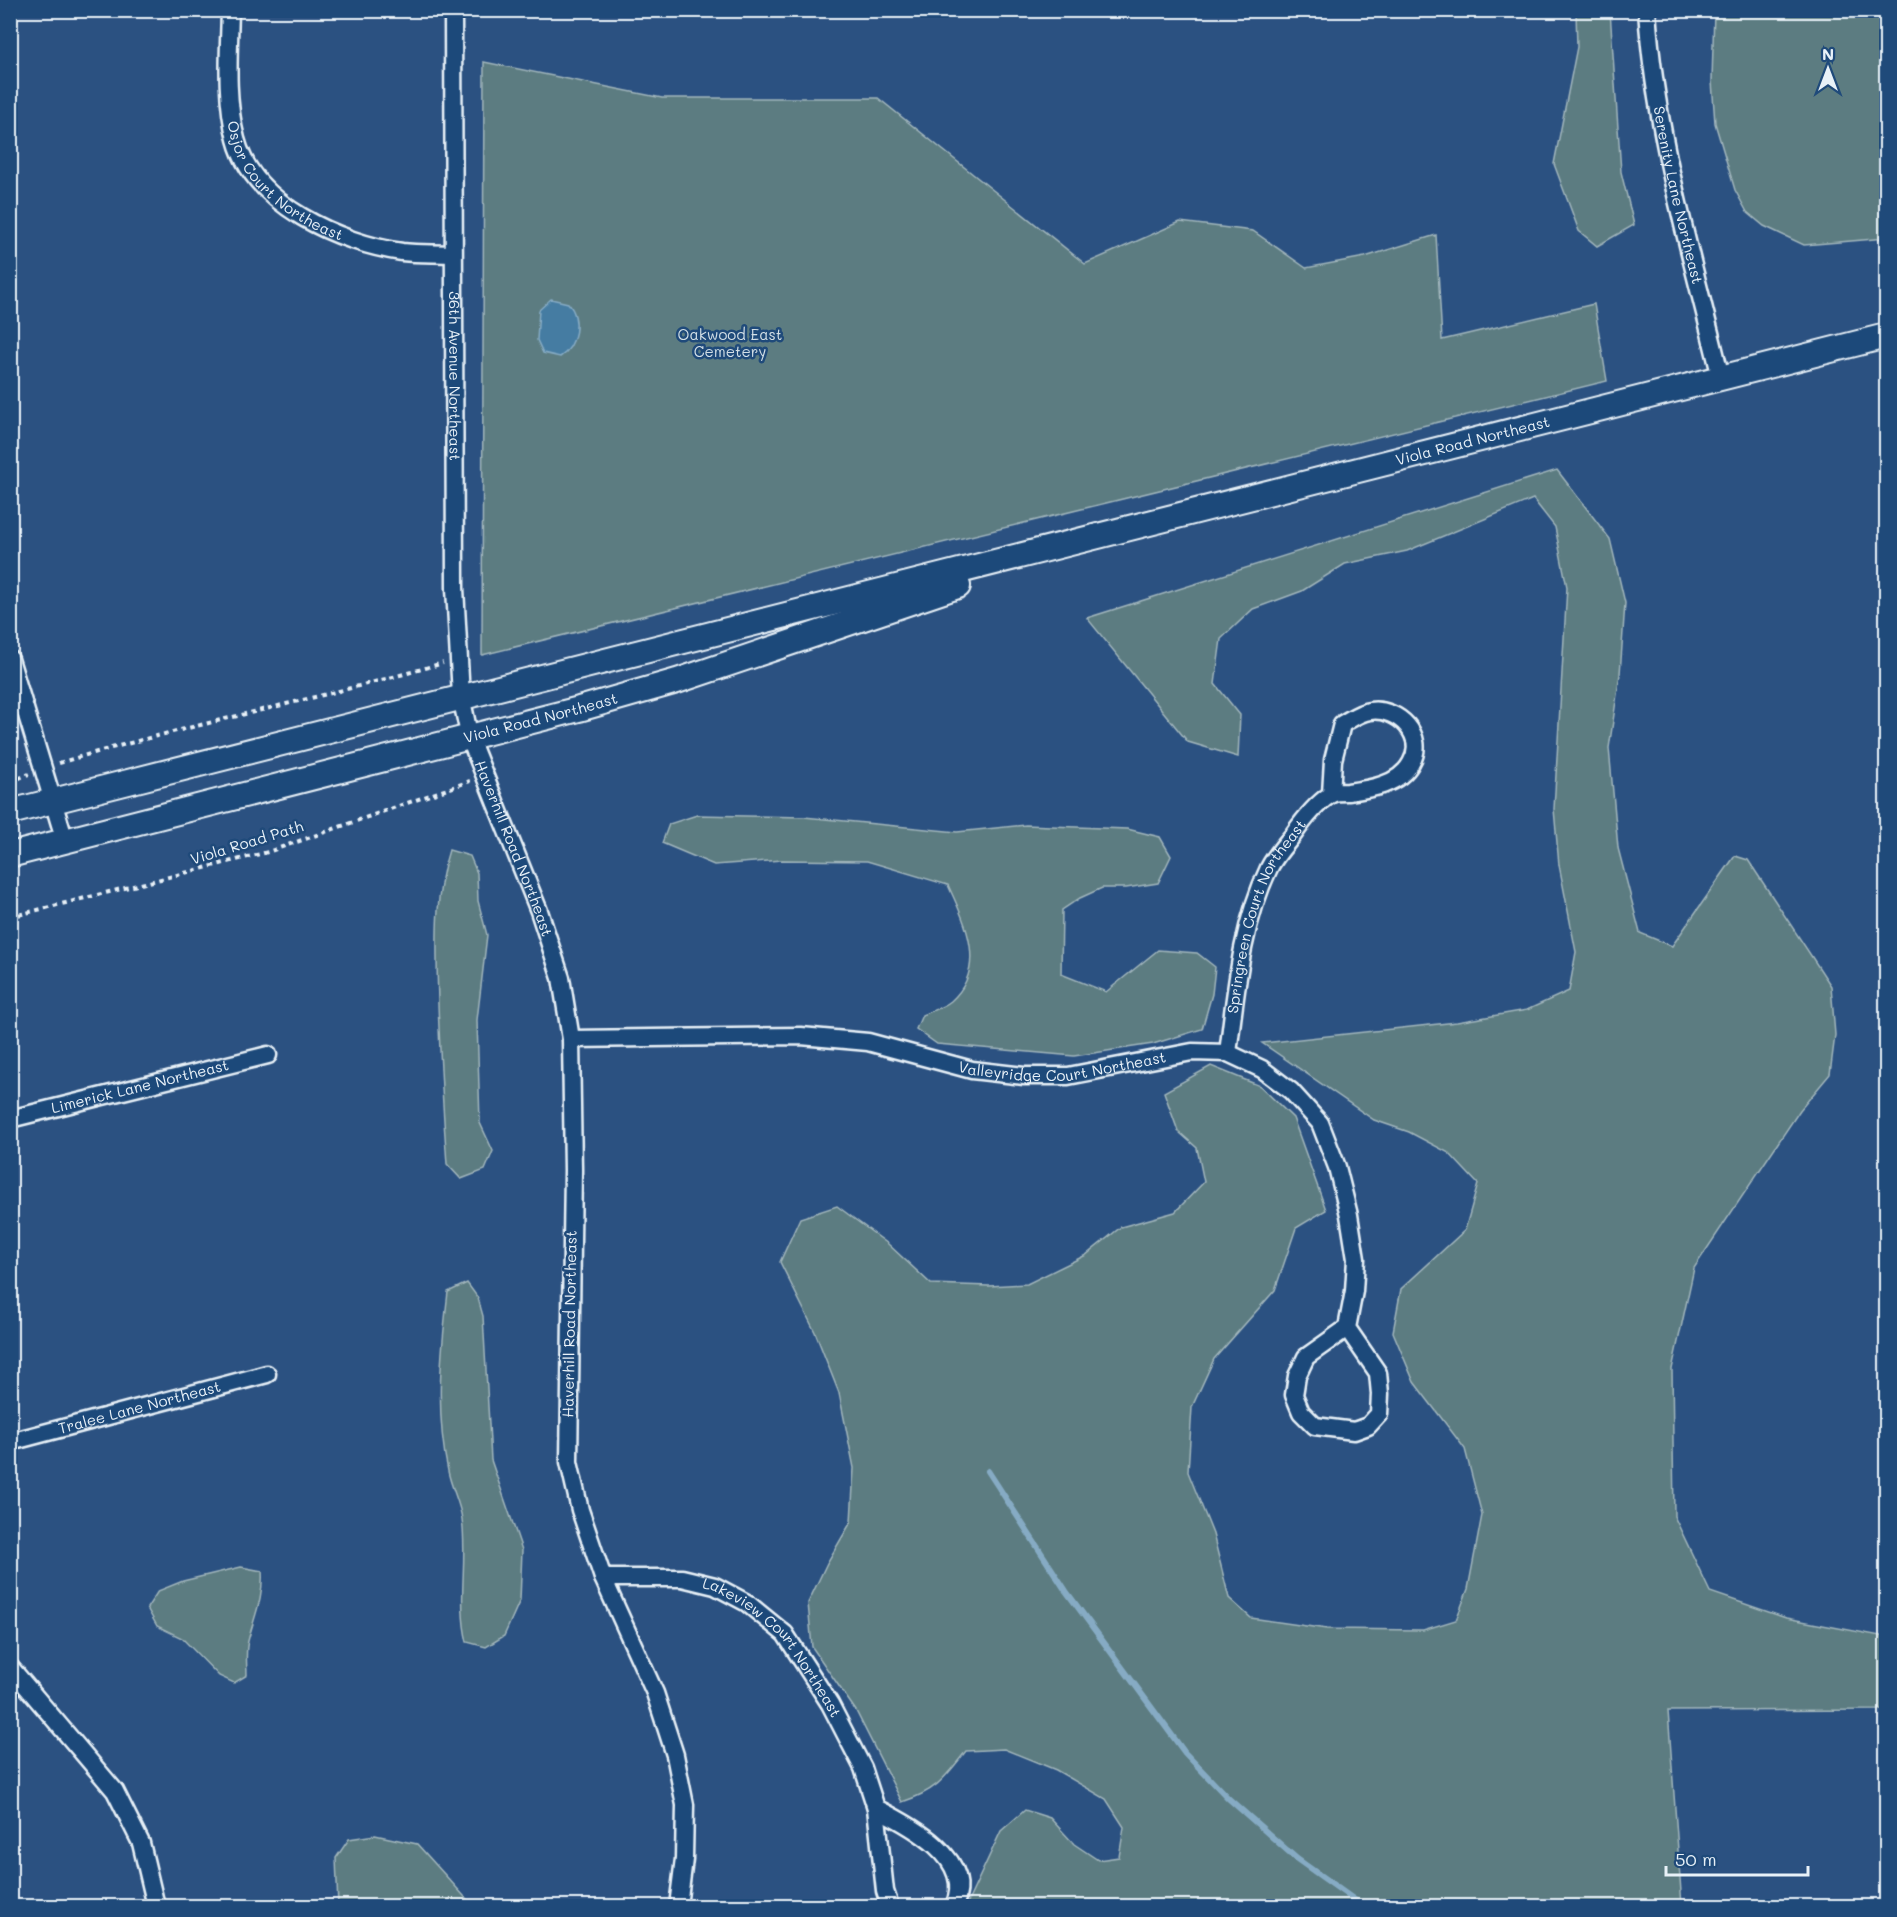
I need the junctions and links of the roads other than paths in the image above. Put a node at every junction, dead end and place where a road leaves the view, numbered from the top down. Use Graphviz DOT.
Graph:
graph roads {
  1 [pos="230,10"];
  2 [pos="453,10"];
  3 [pos="1647,10"];
  4 [pos="453,254"];
  5 [pos="1887,336"];
  6 [pos="1721,378"];
  7 [pos="1059,549"];
  8 [pos="10,658"];
  9 [pos="461,696"];
  10 [pos="470,739"];
  11 [pos="1331,794"];
  12 [pos="54,801"];
  13 [pos="10,812"];
  14 [pos="65,841"];
  15 [pos="10,855"];
  16 [pos="571,1039"];
  17 [pos="1228,1053"];
  18 [pos="268,1055"];
  19 [pos="10,1119"];
  20 [pos="1347,1328"];
  21 [pos="267,1374"];
  22 [pos="10,1443"];
  23 [pos="603,1578"];
  24 [pos="10,1667"];
  25 [pos="10,1677"];
  26 [pos="31,1693"];
  27 [pos="876,1808"];
  28 [pos="156,1906"];
  29 [pos="678,1906"];
  30 [pos="890,1906"];
  31 [pos="954,1906"];
  1 -- 4 [label="street, Osjor Court Northeast"];
  2 -- 4 [label="street, 36th Avenue Northeast"];
  3 -- 6 [label="street, Serenity Lane Northeast"];
  4 -- 9 [label="street, 36th Avenue Northeast"];
  5 -- 6 [label="main road, Viola Road Northeast"];
  6 -- 7 [label="main road, Viola Road Northeast"];
  7 -- 9 [label="main road, Viola Road Northeast"];
  7 -- 10 [label="main road, Viola Road Northeast"];
  8 -- 12 [label="street"];
  9 -- 10 [label="street, 36th Avenue Northeast"];
  9 -- 12 [label="main road, Viola Road Northeast"];
  10 -- 14 [label="main road, Viola Road Northeast"];
  10 -- 16 [label="street, Haverhill Road Northeast"];
  11 -- 11 [label="street"];
  11 -- 17 [label="street, Springreen Court Northeast"];
  12 -- 13 [label="main road, Viola Road Northeast"];
  12 -- 14 [label="street"];
  14 -- 15 [label="main road, Viola Road Northeast"];
  16 -- 17 [label="street, Valleyridge Court Northeast"];
  16 -- 23 [label="street, Haverhill Road Northeast"];
  17 -- 20 [label="street, Valleyridge Court Northeast"];
  18 -- 19 [label="street, Limerick Lane Northeast"];
  20 -- 20 [label="street"];
  21 -- 22 [label="street, Tralee Lane Northeast"];
  23 -- 27 [label="street, Lakeview Court Northeast"];
  23 -- 29 [label="street, Haverhill Road Northeast"];
  24 -- 26 [label="street"];
  25 -- 26 [label="street"];
  26 -- 28 [label="street"];
  27 -- 30 [label="street, Lakeview Court Northeast"];
  27 -- 31 [label="street"];
}
